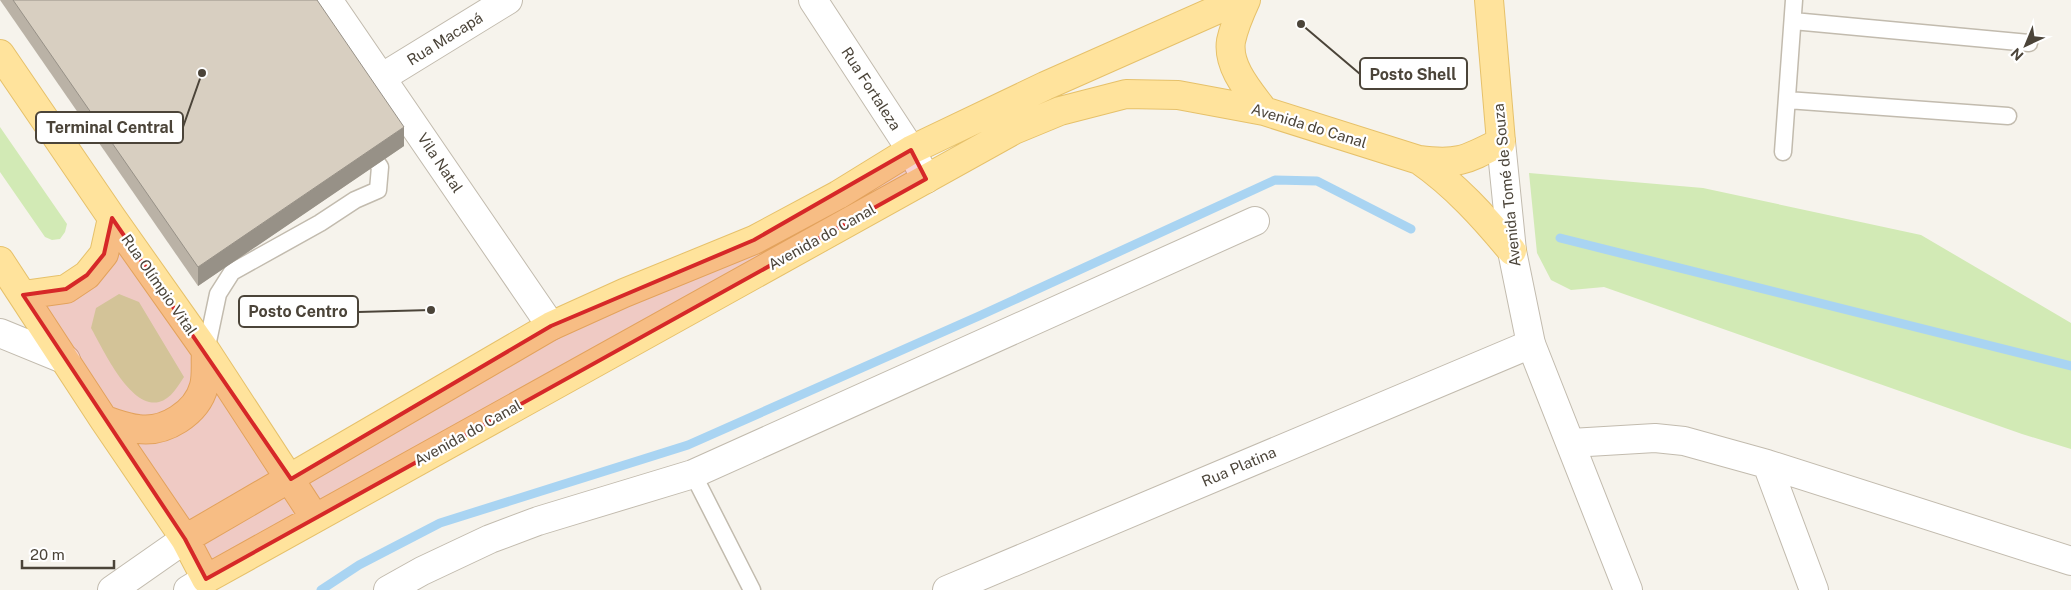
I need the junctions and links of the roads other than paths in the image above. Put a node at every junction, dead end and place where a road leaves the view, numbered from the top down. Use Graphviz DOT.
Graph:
graph roads {
  1 [pos="328,0"];
  2 [pos="508,0"];
  3 [pos="813,0"];
  4 [pos="1239,0"];
  5 [pos="1246,0"];
  6 [pos="1489,0"];
  7 [pos="1794,0"];
  8 [pos="1792,21"];
  9 [pos="2029,43"];
  10 [pos="0,54"];
  11 [pos="382,78"];
  12 [pos="1787,100"];
  13 [pos="1264,111"];
  14 [pos="2008,116"];
  15 [pos="358,136"];
  16 [pos="1500,142"];
  17 [pos="911,150"];
  18 [pos="1783,152"];
  19 [pos="1419,160"];
  20 [pos="926,179"];
  21 [pos="112,218"];
  22 [pos="1255,221"];
  23 [pos="1512,251"];
  24 [pos="0,260"];
  25 [pos="24,295"];
  26 [pos="551,326"];
  27 [pos="0,333"];
  28 [pos="1532,344"];
  29 [pos="206,351"];
  30 [pos="66,360"];
  31 [pos="104,420"];
  32 [pos="1570,444"];
  33 [pos="1767,464"];
  34 [pos="693,474"];
  35 [pos="291,479"];
  36 [pos="315,518"];
  37 [pos="185,539"];
  38 [pos="2071,561"];
  39 [pos="197,584"];
  40 [pos="112,590"];
  41 [pos="388,590"];
  42 [pos="752,590"];
  43 [pos="947,590"];
  44 [pos="1628,590"];
  45 [pos="1814,590"];
  1 -- 11 [label="street, Vila Natal"];
  2 -- 11 [label="street, Rua Macapá"];
  3 -- 17 [label="street, Rua Fortaleza"];
  4 -- 17 [label="main road, Avenida do Canal"];
  5 -- 13 [label="main road"];
  6 -- 16 [label="main road, Avenida Tomé de Souza"];
  7 -- 8 [label="lane"];
  8 -- 9 [label="lane"];
  8 -- 12 [label="lane"];
  10 -- 21 [label="main road, Rua Olímpio Vital"];
  11 -- 26 [label="street, Vila Natal"];
  12 -- 14 [label="lane"];
  12 -- 18 [label="lane"];
  13 -- 19 [label="main road, Avenida do Canal"];
  13 -- 20 [label="main road, Avenida do Canal"];
  15 -- 29 [label="lane"];
  16 -- 19 [label="main road, Avenida do Canal"];
  16 -- 23 [label="street, Avenida Tomé de Souza"];
  17 -- 20 [label="street, Rua Fortaleza"];
  17 -- 26 [label="main road, Avenida do Canal"];
  19 -- 23 [label="main road"];
  20 -- 36 [label="main road, Avenida do Canal"];
  21 -- 25 [label="main road"];
  21 -- 29 [label="main road, Rua Olímpio Vital"];
  22 -- 34 [label="street"];
  23 -- 28 [label="street, Avenida Tomé de Souza"];
  24 -- 25 [label="main road"];
  25 -- 30 [label="main road"];
  26 -- 35 [label="main road, Avenida do Canal"];
  27 -- 30 [label="street"];
  28 -- 32 [label="street, Avenida Tomé de Souza"];
  28 -- 43 [label="street, Rua Platina"];
  29 -- 31 [label="main road"];
  29 -- 35 [label="main road, Rua Olímpio Vital"];
  30 -- 31 [label="main road"];
  31 -- 37 [label="main road"];
  32 -- 33 [label="street"];
  32 -- 44 [label="street, Avenida Tomé de Souza"];
  33 -- 38 [label="street"];
  33 -- 45 [label="street"];
  34 -- 41 [label="street"];
  34 -- 42 [label="lane"];
  35 -- 36 [label="main road, Rua Olímpio Vital"];
  35 -- 37 [label="main road, Avenida do Canal"];
  36 -- 39 [label="main road, Avenida do Canal"];
  37 -- 39 [label="main road"];
  37 -- 40 [label="street, Avenida do Canal"];
}
